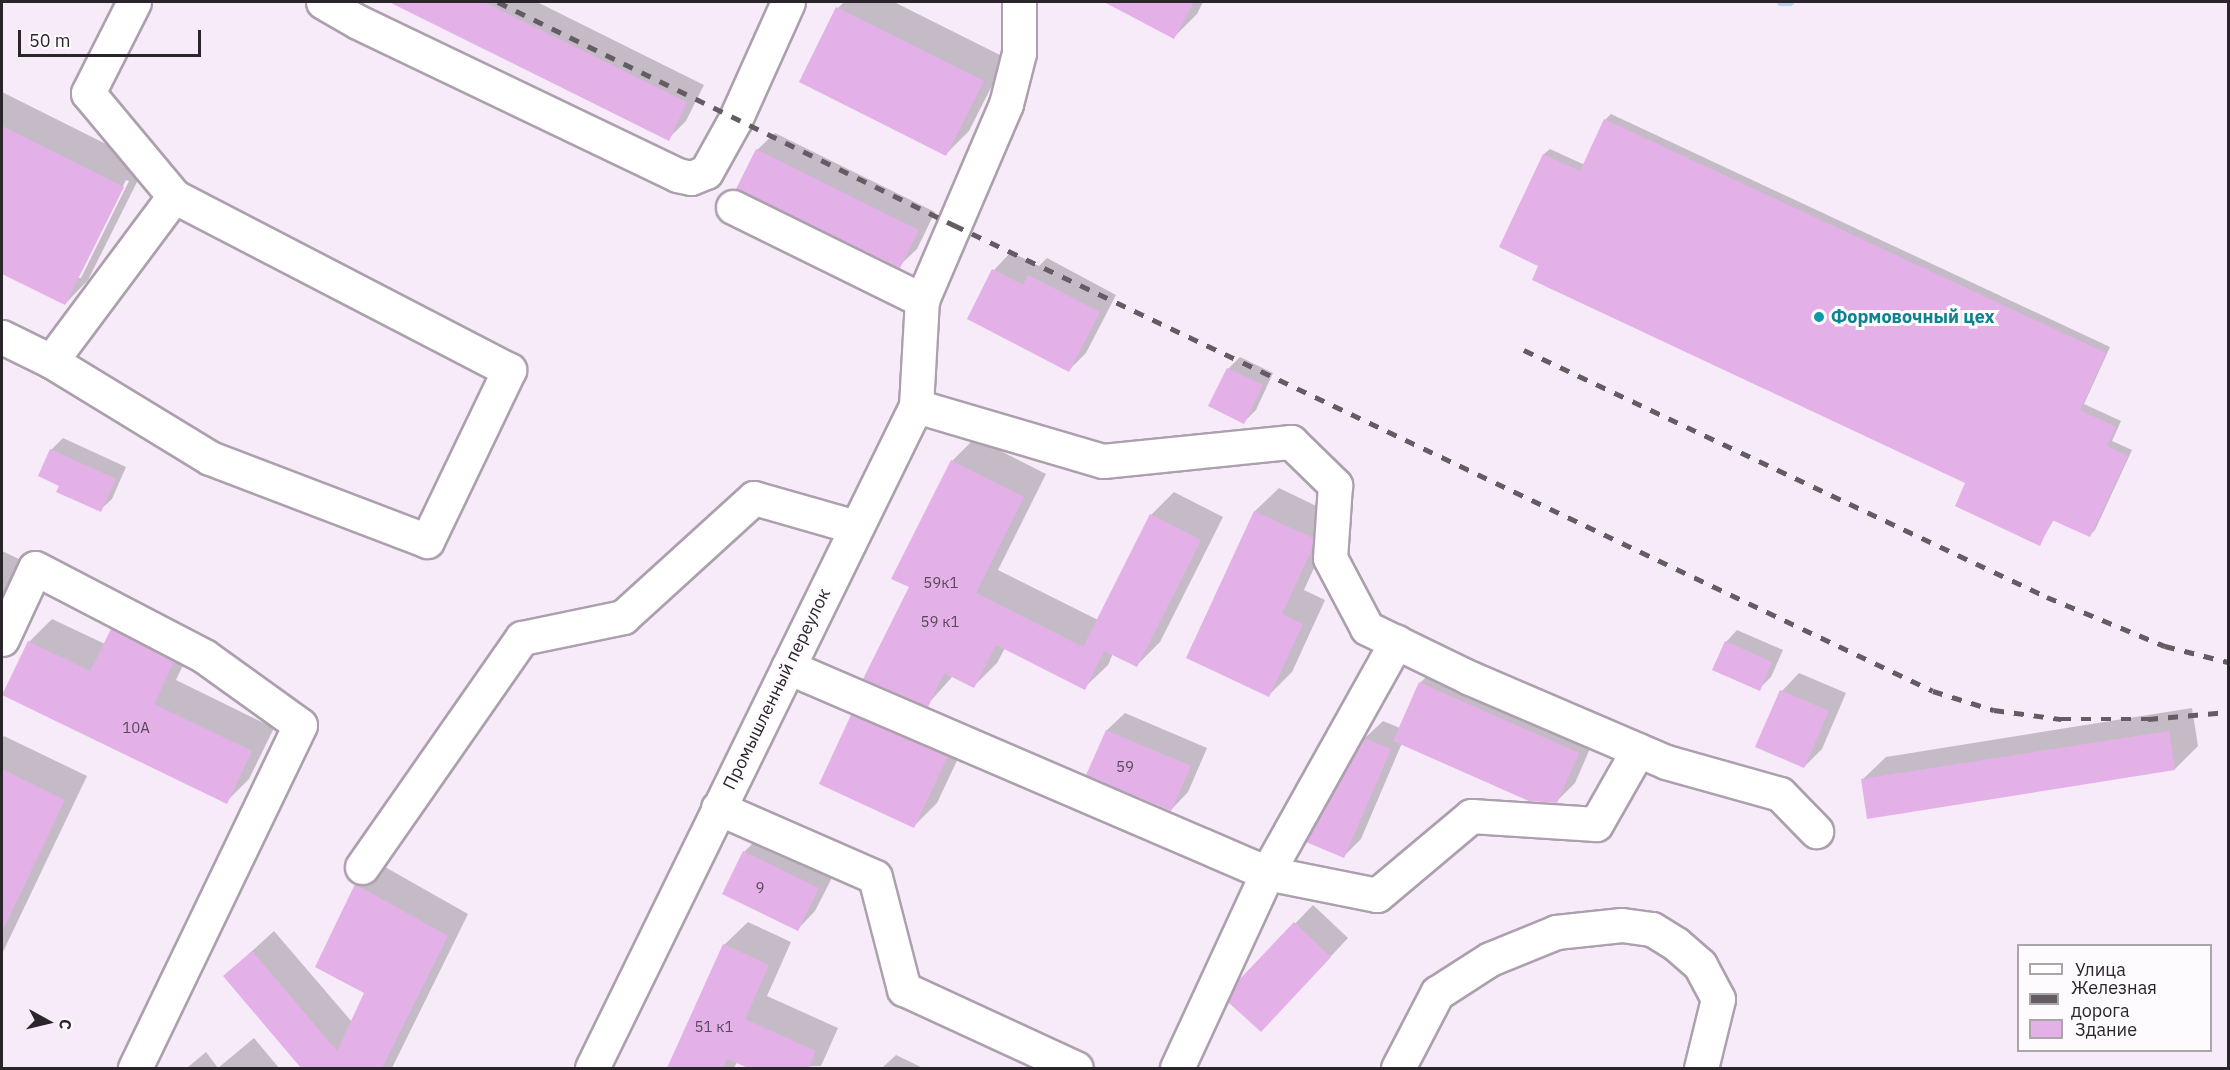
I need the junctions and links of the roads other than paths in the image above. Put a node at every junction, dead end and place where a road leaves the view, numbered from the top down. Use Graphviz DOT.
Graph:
graph roads {
  1 [pos="134,2"];
  2 [pos="323,2"];
  3 [pos="788,2"];
  4 [pos="1019,2"];
  5 [pos="174,196"];
  6 [pos="733,207"];
  7 [pos="921,300"];
  8 [pos="2,338"];
  9 [pos="51,361"];
  10 [pos="916,406"];
  11 [pos="856,527"];
  12 [pos="2,639"];
  13 [pos="1396,642"];
  14 [pos="788,667"];
  15 [pos="1638,750"];
  16 [pos="718,808"];
  17 [pos="1816,831"];
  18 [pos="362,867"];
  19 [pos="1267,873"];
  20 [pos="135,1068"];
  21 [pos="592,1068"];
  22 [pos="1076,1068"];
  23 [pos="1176,1068"];
  24 [pos="1398,1068"];
  25 [pos="1701,1068"];
  1 -- 5 [label="street"];
  2 -- 3 [label="street"];
  4 -- 7 [label="street"];
  5 -- 9 [label="street"];
  5 -- 9 [label="street"];
  6 -- 7 [label="street"];
  7 -- 10 [label="street, Промышленный переулок"];
  8 -- 9 [label="street"];
  10 -- 11 [label="street, Промышленный переулок"];
  10 -- 13 [label="street"];
  11 -- 14 [label="street, Промышленный переулок"];
  11 -- 18 [label="street"];
  12 -- 20 [label="street"];
  13 -- 15 [label="street"];
  13 -- 19 [label="street"];
  14 -- 16 [label="street, Промышленный переулок"];
  14 -- 19 [label="street"];
  15 -- 17 [label="street"];
  15 -- 19 [label="street"];
  16 -- 21 [label="street, Промышленный переулок"];
  16 -- 22 [label="street"];
  19 -- 23 [label="street"];
  24 -- 25 [label="street"];
}
